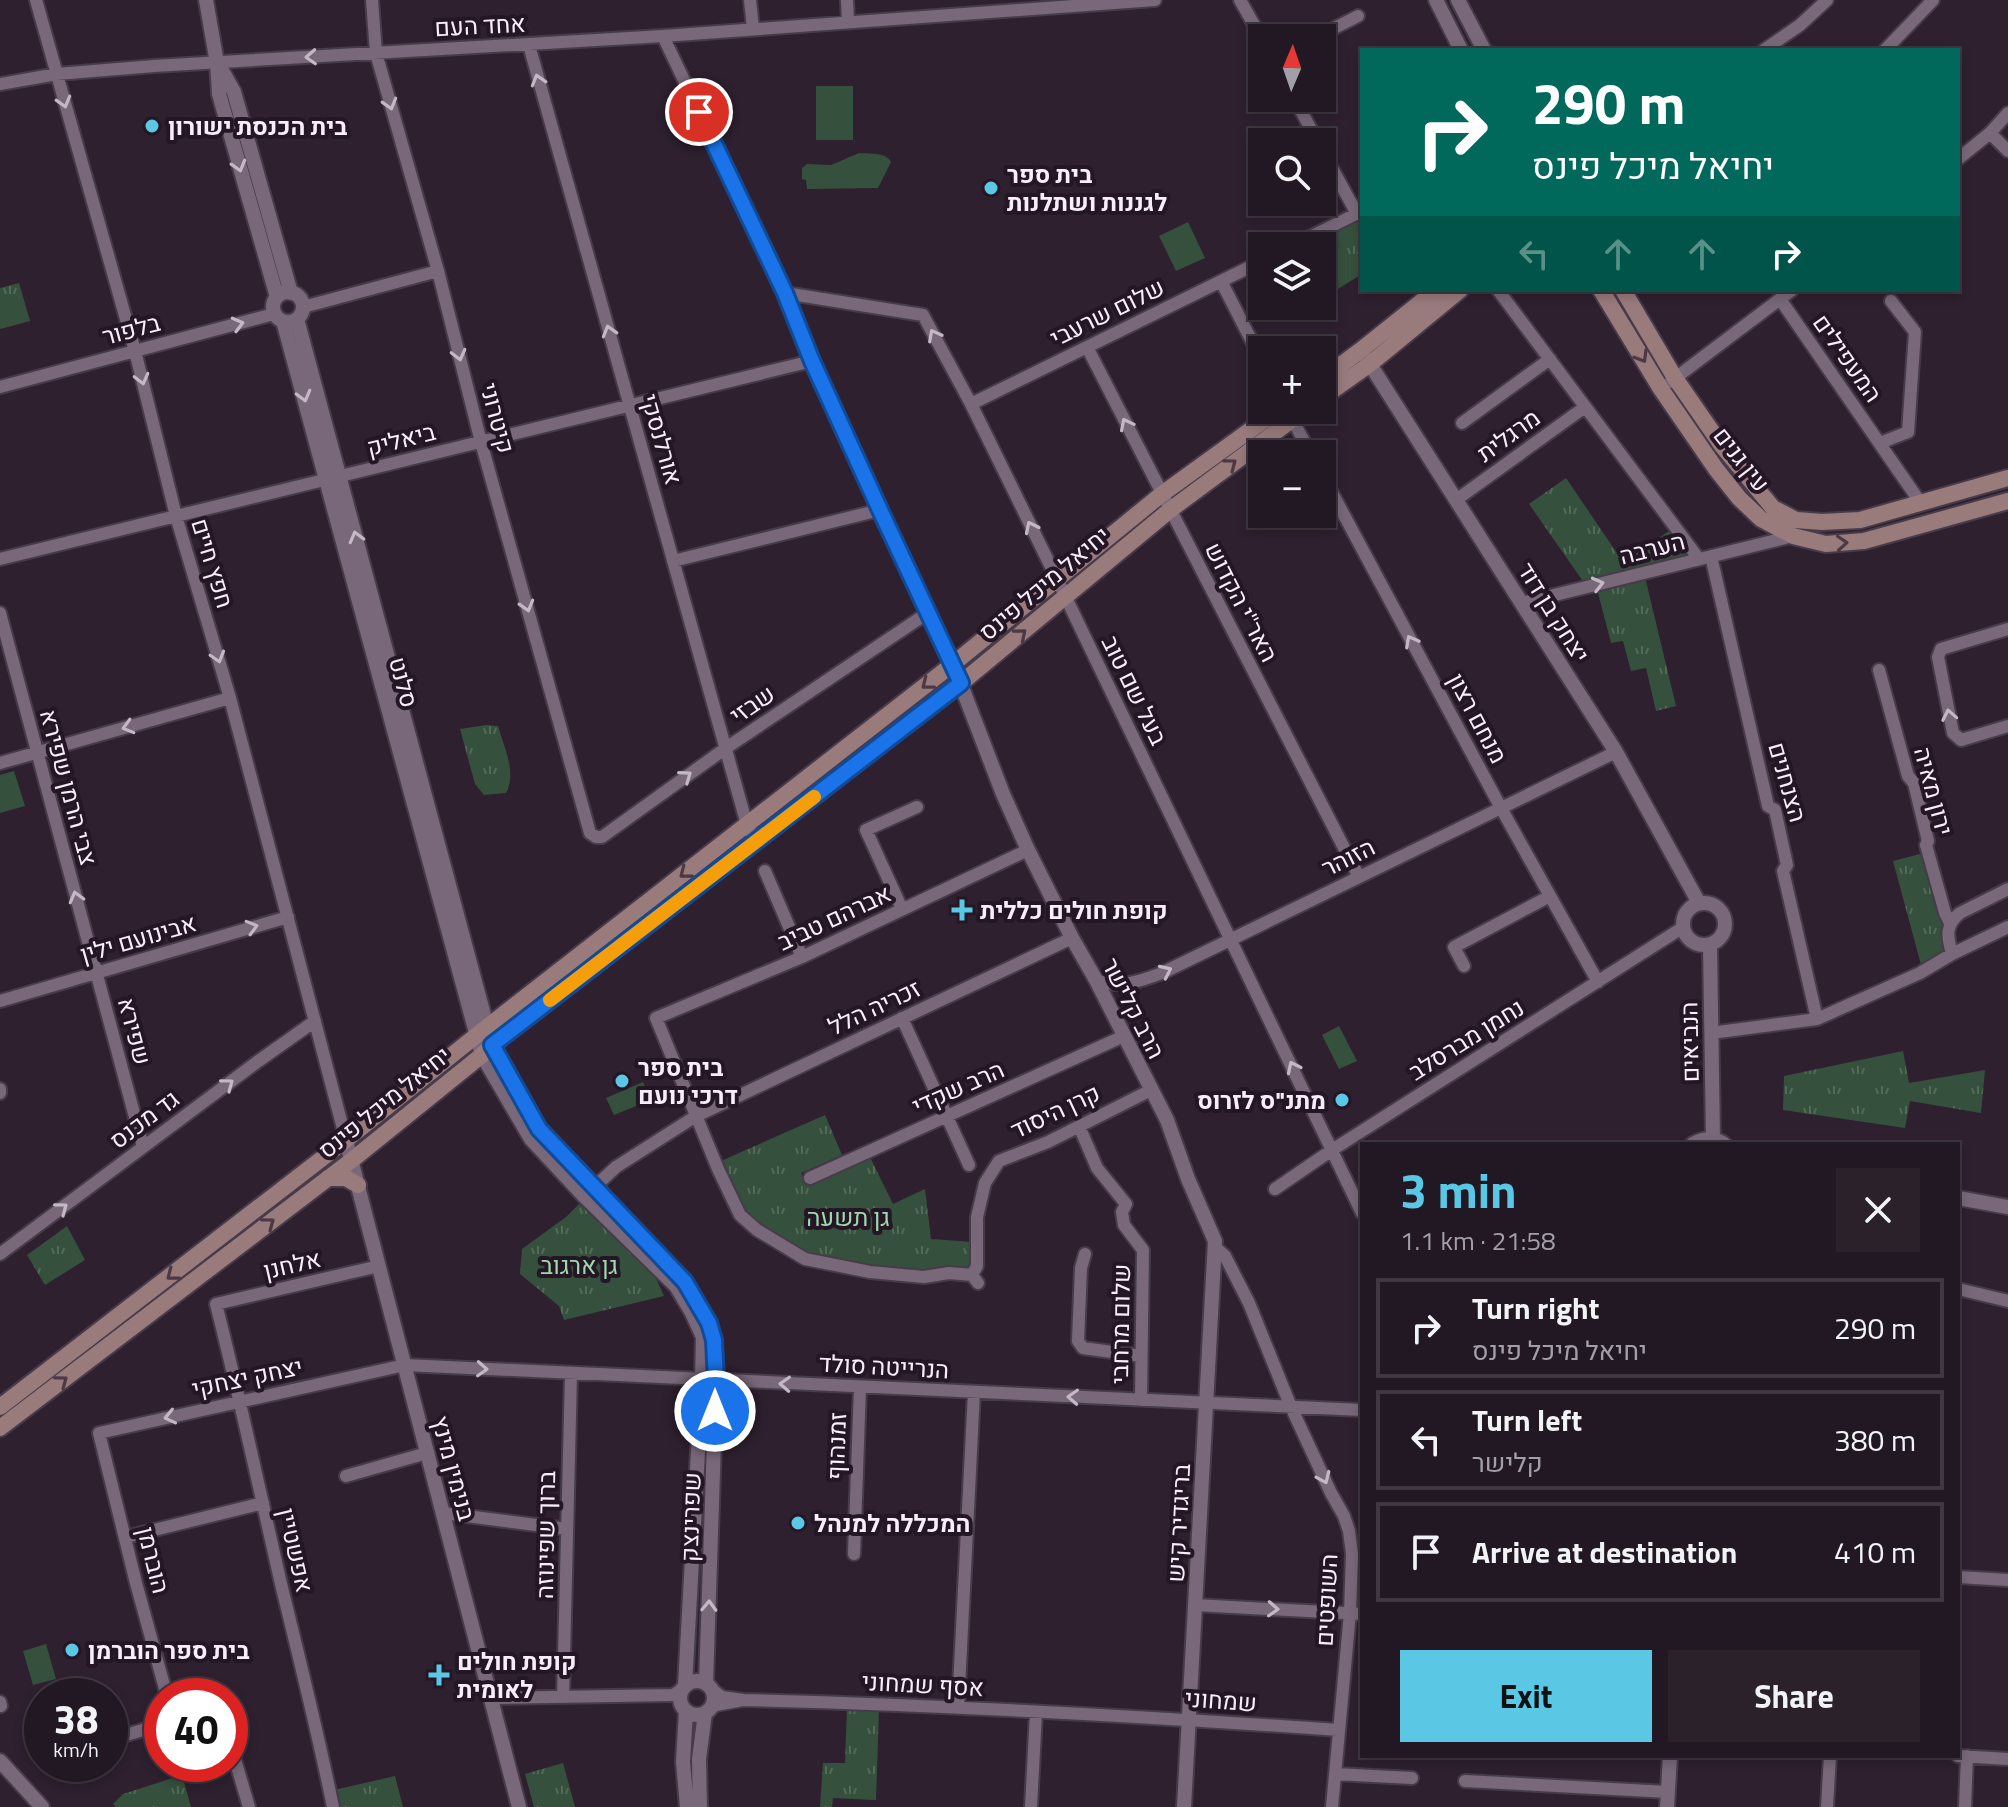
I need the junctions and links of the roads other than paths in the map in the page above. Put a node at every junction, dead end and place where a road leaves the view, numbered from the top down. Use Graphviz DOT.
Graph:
graph roads {
  1 [pos="36,0"];
  2 [pos="206,0"];
  3 [pos="372,0"];
  4 [pos="750,0"];
  5 [pos="847,0"];
  6 [pos="1155,0"];
  7 [pos="1240,0"];
  8 [pos="1436,0"];
  9 [pos="1458,0"];
  10 [pos="1827,0"];
  11 [pos="1933,0"];
  12 [pos="1358,16"];
  13 [pos="848,22"];
  14 [pos="1254,24"];
  15 [pos="1336,27"];
  16 [pos="753,28"];
  17 [pos="663,36"];
  18 [pos="529,45"];
  19 [pos="1460,48"];
  20 [pos="1483,48"];
  21 [pos="1767,48"];
  22 [pos="1887,48"];
  23 [pos="376,53"];
  24 [pos="217,63"];
  25 [pos="56,74"];
  26 [pos="0,84"];
  27 [pos="2008,113"];
  28 [pos="1990,133"];
  29 [pos="2008,151"];
  30 [pos="1960,157"];
  31 [pos="1336,174"];
  32 [pos="1359,213"];
  33 [pos="1320,232"];
  34 [pos="1248,268"];
  35 [pos="438,271"];
  36 [pos="1221,281"];
  37 [pos="1434,292"];
  38 [pos="1457,292"];
  39 [pos="1500,292"];
  40 [pos="1602,292"];
  41 [pos="1624,292"];
  42 [pos="1789,292"];
  43 [pos="785,293"];
  44 [pos="284,295"];
  45 [pos="1780,299"];
  46 [pos="1891,301"];
  47 [pos="289,315"];
  48 [pos="1249,336"];
  49 [pos="1087,347"];
  50 [pos="135,351"];
  51 [pos="1366,357"];
  52 [pos="1550,359"];
  53 [pos="812,361"];
  54 [pos="1336,372"];
  55 [pos="1668,384"];
  56 [pos="1336,385"];
  57 [pos="0,387"];
  58 [pos="971,404"];
  59 [pos="630,406"];
  60 [pos="1585,407"];
  61 [pos="1462,423"];
  62 [pos="1272,424"];
  63 [pos="1276,424"];
  64 [pos="481,442"];
  65 [pos="1880,443"];
  66 [pos="333,478"];
  67 [pos="2008,478"];
  68 [pos="1162,494"];
  69 [pos="1336,500"];
  70 [pos="1456,500"];
  71 [pos="2008,501"];
  72 [pos="1920,502"];
  73 [pos="880,510"];
  74 [pos="1170,510"];
  75 [pos="176,516"];
  76 [pos="1793,536"];
  77 [pos="1705,558"];
  78 [pos="0,559"];
  79 [pos="673,561"];
  80 [pos="1057,579"];
  81 [pos="1065,597"];
  82 [pos="1522,603"];
  83 [pos="929,612"];
  84 [pos="0,613"];
  85 [pos="2008,629"];
  86 [pos="953,664"];
  87 [pos="1879,670"];
  88 [pos="961,683"];
  89 [pos="230,698"];
  90 [pos="2008,726"];
  91 [pos="726,748"];
  92 [pos="1616,752"];
  93 [pos="38,753"];
  94 [pos="0,763"];
  95 [pos="917,807"];
  96 [pos="1501,808"];
  97 [pos="747,825"];
  98 [pos="602,837"];
  99 [pos="761,837"];
  100 [pos="1028,850"];
  101 [pos="765,871"];
  102 [pos="1359,877"];
  103 [pos="2008,889"];
  104 [pos="1550,896"];
  105 [pos="1699,903"];
  106 [pos="902,909"];
  107 [pos="288,917"];
  108 [pos="1950,923"];
  109 [pos="2008,927"];
  110 [pos="1682,928"];
  111 [pos="1072,938"];
  112 [pos="1231,938"];
  113 [pos="1710,945"];
  114 [pos="1952,954"];
  115 [pos="802,957"];
  116 [pos="1464,966"];
  117 [pos="96,973"];
  118 [pos="1096,980"];
  119 [pos="1598,982"];
  120 [pos="0,1001"];
  121 [pos="902,1018"];
  122 [pos="1817,1019"];
  123 [pos="315,1021"];
  124 [pos="482,1031"];
  125 [pos="1711,1033"];
  126 [pos="1124,1036"];
  127 [pos="487,1050"];
  128 [pos="462,1070"];
  129 [pos="494,1074"];
  130 [pos="1151,1090"];
  131 [pos="696,1116"];
  132 [pos="946,1116"];
  133 [pos="1079,1126"];
  134 [pos="346,1140"];
  135 [pos="1697,1142"];
  136 [pos="1718,1142"];
  137 [pos="143,1147"];
  138 [pos="1332,1150"];
  139 [pos="352,1160"];
  140 [pos="969,1165"];
  141 [pos="328,1178"];
  142 [pos="810,1178"];
  143 [pos="358,1185"];
  144 [pos="1275,1189"];
  145 [pos="589,1191"];
  146 [pos="1960,1198"];
  147 [pos="2008,1207"];
  148 [pos="1360,1209"];
  149 [pos="1215,1244"];
  150 [pos="0,1254"];
  151 [pos="1085,1254"];
  152 [pos="379,1266"];
  153 [pos="1960,1289"];
  154 [pos="2008,1301"];
  155 [pos="216,1304"];
  156 [pos="1141,1356"];
  157 [pos="405,1365"];
  158 [pos="571,1374"];
  159 [pos="709,1380"];
  160 [pos="860,1387"];
  161 [pos="974,1392"];
  162 [pos="1141,1400"];
  163 [pos="240,1401"];
  164 [pos="1206,1403"];
  165 [pos="0,1407"];
  166 [pos="1291,1407"];
  167 [pos="1360,1410"];
  168 [pos="0,1428"];
  169 [pos="99,1433"];
  170 [pos="427,1453"];
  171 [pos="346,1476"];
  172 [pos="263,1503"];
  173 [pos="443,1513"];
  174 [pos="567,1529"];
  175 [pos="126,1537"];
  176 [pos="854,1554"];
  177 [pos="1960,1577"];
  178 [pos="2008,1580"];
  179 [pos="1195,1605"];
  180 [pos="1356,1614"];
  181 [pos="162,1678"];
  182 [pos="708,1686"];
  183 [pos="681,1696"];
  184 [pos="563,1697"];
  185 [pos="491,1698"];
  186 [pos="743,1700"];
  187 [pos="958,1707"];
  188 [pos="707,1711"];
  189 [pos="1036,1712"];
  190 [pos="1101,1716"];
  191 [pos="1189,1719"];
  192 [pos="1338,1730"];
  193 [pos="1962,1756"];
  194 [pos="1670,1758"];
  195 [pos="1830,1758"];
  196 [pos="2008,1759"];
  197 [pos="0,1761"];
  198 [pos="1335,1774"];
  199 [pos="1412,1778"];
  200 [pos="1465,1781"];
  201 [pos="242,1782"];
  202 [pos="1668,1799"];
  203 [pos="42,1807"];
  204 [pos="249,1807"];
  205 [pos="333,1807"];
  206 [pos="519,1807"];
  207 [pos="687,1807"];
  208 [pos="700,1807"];
  209 [pos="1031,1807"];
  210 [pos="1184,1807"];
  211 [pos="1332,1807"];
  212 [pos="1827,1807"];
  213 [pos="1965,1807"];
  1 -- 25 [label="street, חפץ חיים"];
  2 -- 24 [label="street"];
  3 -- 23 [label="street, קיטרוני"];
  4 -- 16 [label="street"];
  5 -- 13 [label="street"];
  6 -- 13 [label="street, אחד העם"];
  7 -- 14 [label="street"];
  8 -- 19 [label="street"];
  9 -- 20 [label="street"];
  10 -- 21 [label="street"];
  11 -- 22 [label="street"];
  12 -- 15 [label="street"];
  13 -- 16 [label="street, אחד העם"];
  16 -- 17 [label="street, אחד העם"];
  17 -- 18 [label="street, אחד העם"];
  17 -- 43 [label="street"];
  18 -- 23 [label="street, אחד העם"];
  59 -- 18 [label="street, אורלנסקי, one-way"];
  23 -- 24 [label="street, אחד העם, one-way"];
  23 -- 35 [label="street, קיטרוני, one-way"];
  24 -- 25 [label="street, אחד העם"];
  24 -- 44 [label="street"];
  25 -- 26 [label="street, אחד העם"];
  25 -- 50 [label="street, חפץ חיים, one-way"];
  27 -- 28 [label="street"];
  28 -- 29 [label="street"];
  28 -- 30 [label="street"];
  31 -- 32 [label="street"];
  32 -- 33 [label="street"];
  34 -- 36 [label="street, שלום שרעבי"];
  35 -- 47 [label="street, בלפור"];
  35 -- 64 [label="street, קיטרוני, one-way"];
  36 -- 48 [label="street"];
  36 -- 49 [label="street, שלום שרעבי"];
  37 -- 51 [label="main road"];
  38 -- 51 [label="main road"];
  39 -- 52 [label="street, הצנחנים"];
  40 -- 55 [label="main road, עין גנים, one-way"];
  41 -- 55 [label="main road, עין גנים"];
  42 -- 45 [label="street"];
  43 -- 53 [label="street"];
  58 -- 43 [label="street, בעל שם טוב, one-way"];
  44 -- 47 [label="street"];
  44 -- 47 [label="street"];
  45 -- 55 [label="street"];
  45 -- 65 [label="street, המעפילים"];
  46 -- 65 [label="street, המעפילים"];
  50 -- 47 [label="street, בלפור, one-way"];
  47 -- 66 [label="street, סלנט"];
  49 -- 58 [label="street, שלום שרעבי"];
  68 -- 49 [label="street, האר\"י הקדוש, one-way"];
  50 -- 57 [label="street, בלפור"];
  50 -- 75 [label="street, חפץ חיים, one-way"];
  51 -- 54 [label="main road"];
  51 -- 56 [label="main road"];
  51 -- 70 [label="street, יצחק בן דוד"];
  52 -- 60 [label="street, הצנחנים"];
  52 -- 61 [label="street"];
  53 -- 59 [label="street, ביאליק"];
  53 -- 73 [label="street"];
  55 -- 72 [label="main road, עין גנים"];
  55 -- 76 [label="main road, עין גנים"];
  80 -- 58 [label="street, בעל שם טוב, one-way"];
  59 -- 64 [label="street, ביאליק"];
  59 -- 79 [label="street, אורלנסקי"];
  60 -- 70 [label="street, מרגלית"];
  60 -- 77 [label="street, הצנחנים"];
  62 -- 68 [label="main road, יחיאל מיכל פינס"];
  74 -- 63 [label="main road, יחיאל מיכל פינס, one-way"];
  64 -- 66 [label="street, ביאליק"];
  64 -- 98 [label="street, קיטרוני, one-way"];
  65 -- 72 [label="street, המעפילים"];
  66 -- 75 [label="street, ביאליק"];
  66 -- 124 [label="street, סלנט"];
  67 -- 72 [label="main road, עין גנים"];
  68 -- 74 [label="street, האר\"י הקדוש"];
  68 -- 80 [label="main road, יחיאל מיכל פינס"];
  96 -- 69 [label="street, מנחם רצון, one-way"];
  70 -- 82 [label="street, יצחק בן דוד"];
  76 -- 71 [label="main road, עין גנים, one-way"];
  73 -- 79 [label="street"];
  73 -- 83 [label="street"];
  74 -- 81 [label="main road, יחיאל מיכל פינס"];
  74 -- 102 [label="street, האר\"י הקדוש"];
  75 -- 78 [label="street, ביאליק"];
  75 -- 89 [label="street, חפץ חיים, one-way"];
  76 -- 77 [label="street, הערבה"];
  82 -- 77 [label="street, הערבה, one-way"];
  77 -- 122 [label="street, הצנחנים"];
  79 -- 91 [label="street, אורלנסקי"];
  80 -- 81 [label="street, בעל שם טוב"];
  80 -- 86 [label="main road, יחיאל מיכל פינס"];
  88 -- 81 [label="main road, יחיאל מיכל פינס, one-way"];
  81 -- 112 [label="street, בעל שם טוב"];
  82 -- 92 [label="street, יצחק בן דוד"];
  83 -- 86 [label="street"];
  83 -- 91 [label="street, שבזי"];
  84 -- 93 [label="street, צבי הרמן שפירא"];
  90 -- 85 [label="street, one-way"];
  86 -- 88 [label="street, הרב קלישר"];
  86 -- 97 [label="main road, יחיאל מיכל פינס, one-way"];
  87 -- 108 [label="street, ירון מאיה"];
  88 -- 99 [label="main road, יחיאל מיכל פינס"];
  88 -- 100 [label="street, הרב קלישר"];
  89 -- 93 [label="street, one-way"];
  89 -- 107 [label="street, חפץ חיים"];
  91 -- 97 [label="street, אורלנסקי"];
  98 -- 91 [label="street, שבזי, one-way"];
  92 -- 96 [label="street, הזוהר"];
  92 -- 105 [label="street, יצחק בן דוד"];
  93 -- 94 [label="street"];
  117 -- 93 [label="street, צבי הרמן שפירא, one-way"];
  95 -- 106 [label="street"];
  96 -- 102 [label="street, הזוהר"];
  96 -- 104 [label="street, מנחם רצון"];
  97 -- 99 [label="street"];
  97 -- 124 [label="main road, יחיאל מיכל פינס, one-way"];
  99 -- 127 [label="main road, יחיאל מיכל פינס"];
  100 -- 106 [label="street, אברהם טביב"];
  100 -- 111 [label="street, הרב קלישר"];
  101 -- 115 [label="street"];
  102 -- 112 [label="street, הזוהר"];
  103 -- 108 [label="street"];
  104 -- 116 [label="street"];
  104 -- 119 [label="street, מנחם רצון"];
  105 -- 110 [label="street"];
  105 -- 113 [label="street"];
  106 -- 115 [label="street, אברהם טביב"];
  117 -- 107 [label="street, אבינועם ילין, one-way"];
  107 -- 123 [label="street, חפץ חיים"];
  108 -- 114 [label="street, ירון מאיה"];
  109 -- 114 [label="street"];
  110 -- 113 [label="street"];
  110 -- 119 [label="street, נחמן מברסלב"];
  111 -- 118 [label="street, הרב קלישר"];
  111 -- 121 [label="street, זכריה הלל"];
  118 -- 112 [label="street, הזוהר, one-way"];
  138 -- 112 [label="street, בעל שם טוב, one-way"];
  113 -- 125 [label="street, הנביאים"];
  114 -- 122 [label="street"];
  115 -- 131 [label="street, אברהם טביב"];
  117 -- 120 [label="street, אבינועם ילין"];
  117 -- 137 [label="street, שפירא"];
  118 -- 126 [label="street, הרב קלישר"];
  119 -- 138 [label="street, נחמן מברסלב"];
  121 -- 131 [label="street, זכריה הלל"];
  121 -- 132 [label="street"];
  122 -- 125 [label="street"];
  123 -- 134 [label="street, חפץ חיים"];
  137 -- 123 [label="street, גד מכנס, one-way"];
  124 -- 127 [label="street, סלנט"];
  124 -- 134 [label="main road, יחיאל מיכל פינס"];
  125 -- 136 [label="street, הנביאים"];
  126 -- 130 [label="street, הרב קלישר"];
  126 -- 132 [label="street, הרב שקדי"];
  127 -- 128 [label="main road, יחיאל מיכל פינס"];
  127 -- 129 [label="street, שפרינצק"];
  127 -- 145 [label="street, שפרינצק"];
  128 -- 129 [label="street"];
  128 -- 139 [label="main road, יחיאל מיכל פינס"];
  129 -- 145 [label="street, שפרינצק"];
  130 -- 133 [label="street, קרן היסוד"];
  130 -- 149 [label="street, הרב קלישר"];
  131 -- 133 [label="street, קרן היסוד"];
  131 -- 145 [label="street, זכריה הלל"];
  132 -- 140 [label="street"];
  132 -- 142 [label="street, הרב שקדי"];
  133 -- 156 [label="street, שלום מרחבי"];
  134 -- 139 [label="street, בנימין מינץ"];
  134 -- 165 [label="main road, יחיאל מיכל פינס, one-way"];
  135 -- 136 [label="street"];
  150 -- 137 [label="street, גד מכנס, one-way"];
  138 -- 144 [label="street, נחמן מברסלב"];
  138 -- 148 [label="street, בעל שם טוב"];
  139 -- 141 [label="main road, יחיאל מיכל פינס"];
  139 -- 143 [label="street, בנימין מינץ"];
  141 -- 143 [label="main road"];
  168 -- 141 [label="main road, יחיאל מיכל פינס, one-way"];
  143 -- 152 [label="street, בנימין מינץ"];
  145 -- 159 [label="street, שפרינצק"];
  146 -- 147 [label="street"];
  149 -- 164 [label="street, בריגדיר קיש"];
  149 -- 166 [label="street, השופטים"];
  151 -- 156 [label="street"];
  152 -- 155 [label="street, אלחנן"];
  152 -- 157 [label="street, בנימין מינץ"];
  153 -- 154 [label="street"];
  155 -- 163 [label="street, אפשטיין"];
  156 -- 162 [label="street, שלום מרחבי"];
  157 -- 158 [label="street, הנרייטה סולד, one-way"];
  157 -- 163 [label="street, יצחק יצחקי"];
  157 -- 170 [label="street, בנימין מינץ"];
  158 -- 159 [label="street, הנרייטה סולד"];
  158 -- 174 [label="street, ברוך שפינוזה"];
  160 -- 159 [label="street, הנרייטה סולד, one-way"];
  182 -- 159 [label="street, שפרינצק, one-way"];
  159 -- 183 [label="street, שפרינצק"];
  160 -- 161 [label="street, הנרייטה סולד"];
  160 -- 176 [label="street, זמנהוף"];
  162 -- 161 [label="street, הנרייטה סולד, one-way"];
  161 -- 187 [label="street"];
  162 -- 164 [label="street, הנרייטה סולד"];
  163 -- 169 [label="street, יצחק יצחקי, one-way"];
  163 -- 172 [label="street, אפשטיין"];
  164 -- 166 [label="street, הנרייטה סולד"];
  164 -- 179 [label="street, בריגדיר קיש"];
  166 -- 167 [label="street, הנרייטה סולד"];
  166 -- 180 [label="street, השופטים, one-way"];
  169 -- 175 [label="street, הוברמן"];
  170 -- 171 [label="street"];
  170 -- 173 [label="street, בנימין מינץ"];
  172 -- 175 [label="street"];
  172 -- 205 [label="street, אפשטיין"];
  173 -- 174 [label="street"];
  173 -- 185 [label="street, בנימין מינץ"];
  174 -- 184 [label="street, ברוך שפינוזה"];
  175 -- 181 [label="street, הוברמן"];
  177 -- 178 [label="street"];
  179 -- 180 [label="street, one-way"];
  179 -- 191 [label="street, בריגדיר קיש"];
  180 -- 192 [label="street, השופטים"];
  182 -- 183 [label="street"];
  182 -- 186 [label="street, אסף שמחוני"];
  182 -- 188 [label="street"];
  183 -- 184 [label="street"];
  183 -- 188 [label="street"];
  183 -- 207 [label="street, שפרינצק"];
  184 -- 185 [label="street"];
  185 -- 206 [label="street, בנימין מינץ"];
  186 -- 187 [label="street, אסף שמחוני"];
  186 -- 188 [label="street, אסף שמחוני"];
  187 -- 189 [label="street, אסף שמחוני"];
  188 -- 208 [label="street"];
  189 -- 190 [label="street, אסף שמחוני"];
  189 -- 209 [label="street"];
  190 -- 191 [label="street, שמחוני"];
  191 -- 192 [label="street, שמחוני"];
  191 -- 210 [label="street, בריגדיר קיש"];
  192 -- 198 [label="street, השופטים"];
  193 -- 196 [label="street"];
  193 -- 213 [label="street"];
  194 -- 202 [label="street"];
  195 -- 212 [label="street"];
  197 -- 203 [label="street"];
  198 -- 199 [label="street"];
  198 -- 211 [label="street, השופטים"];
  200 -- 202 [label="street"];
  201 -- 204 [label="street"];
}
